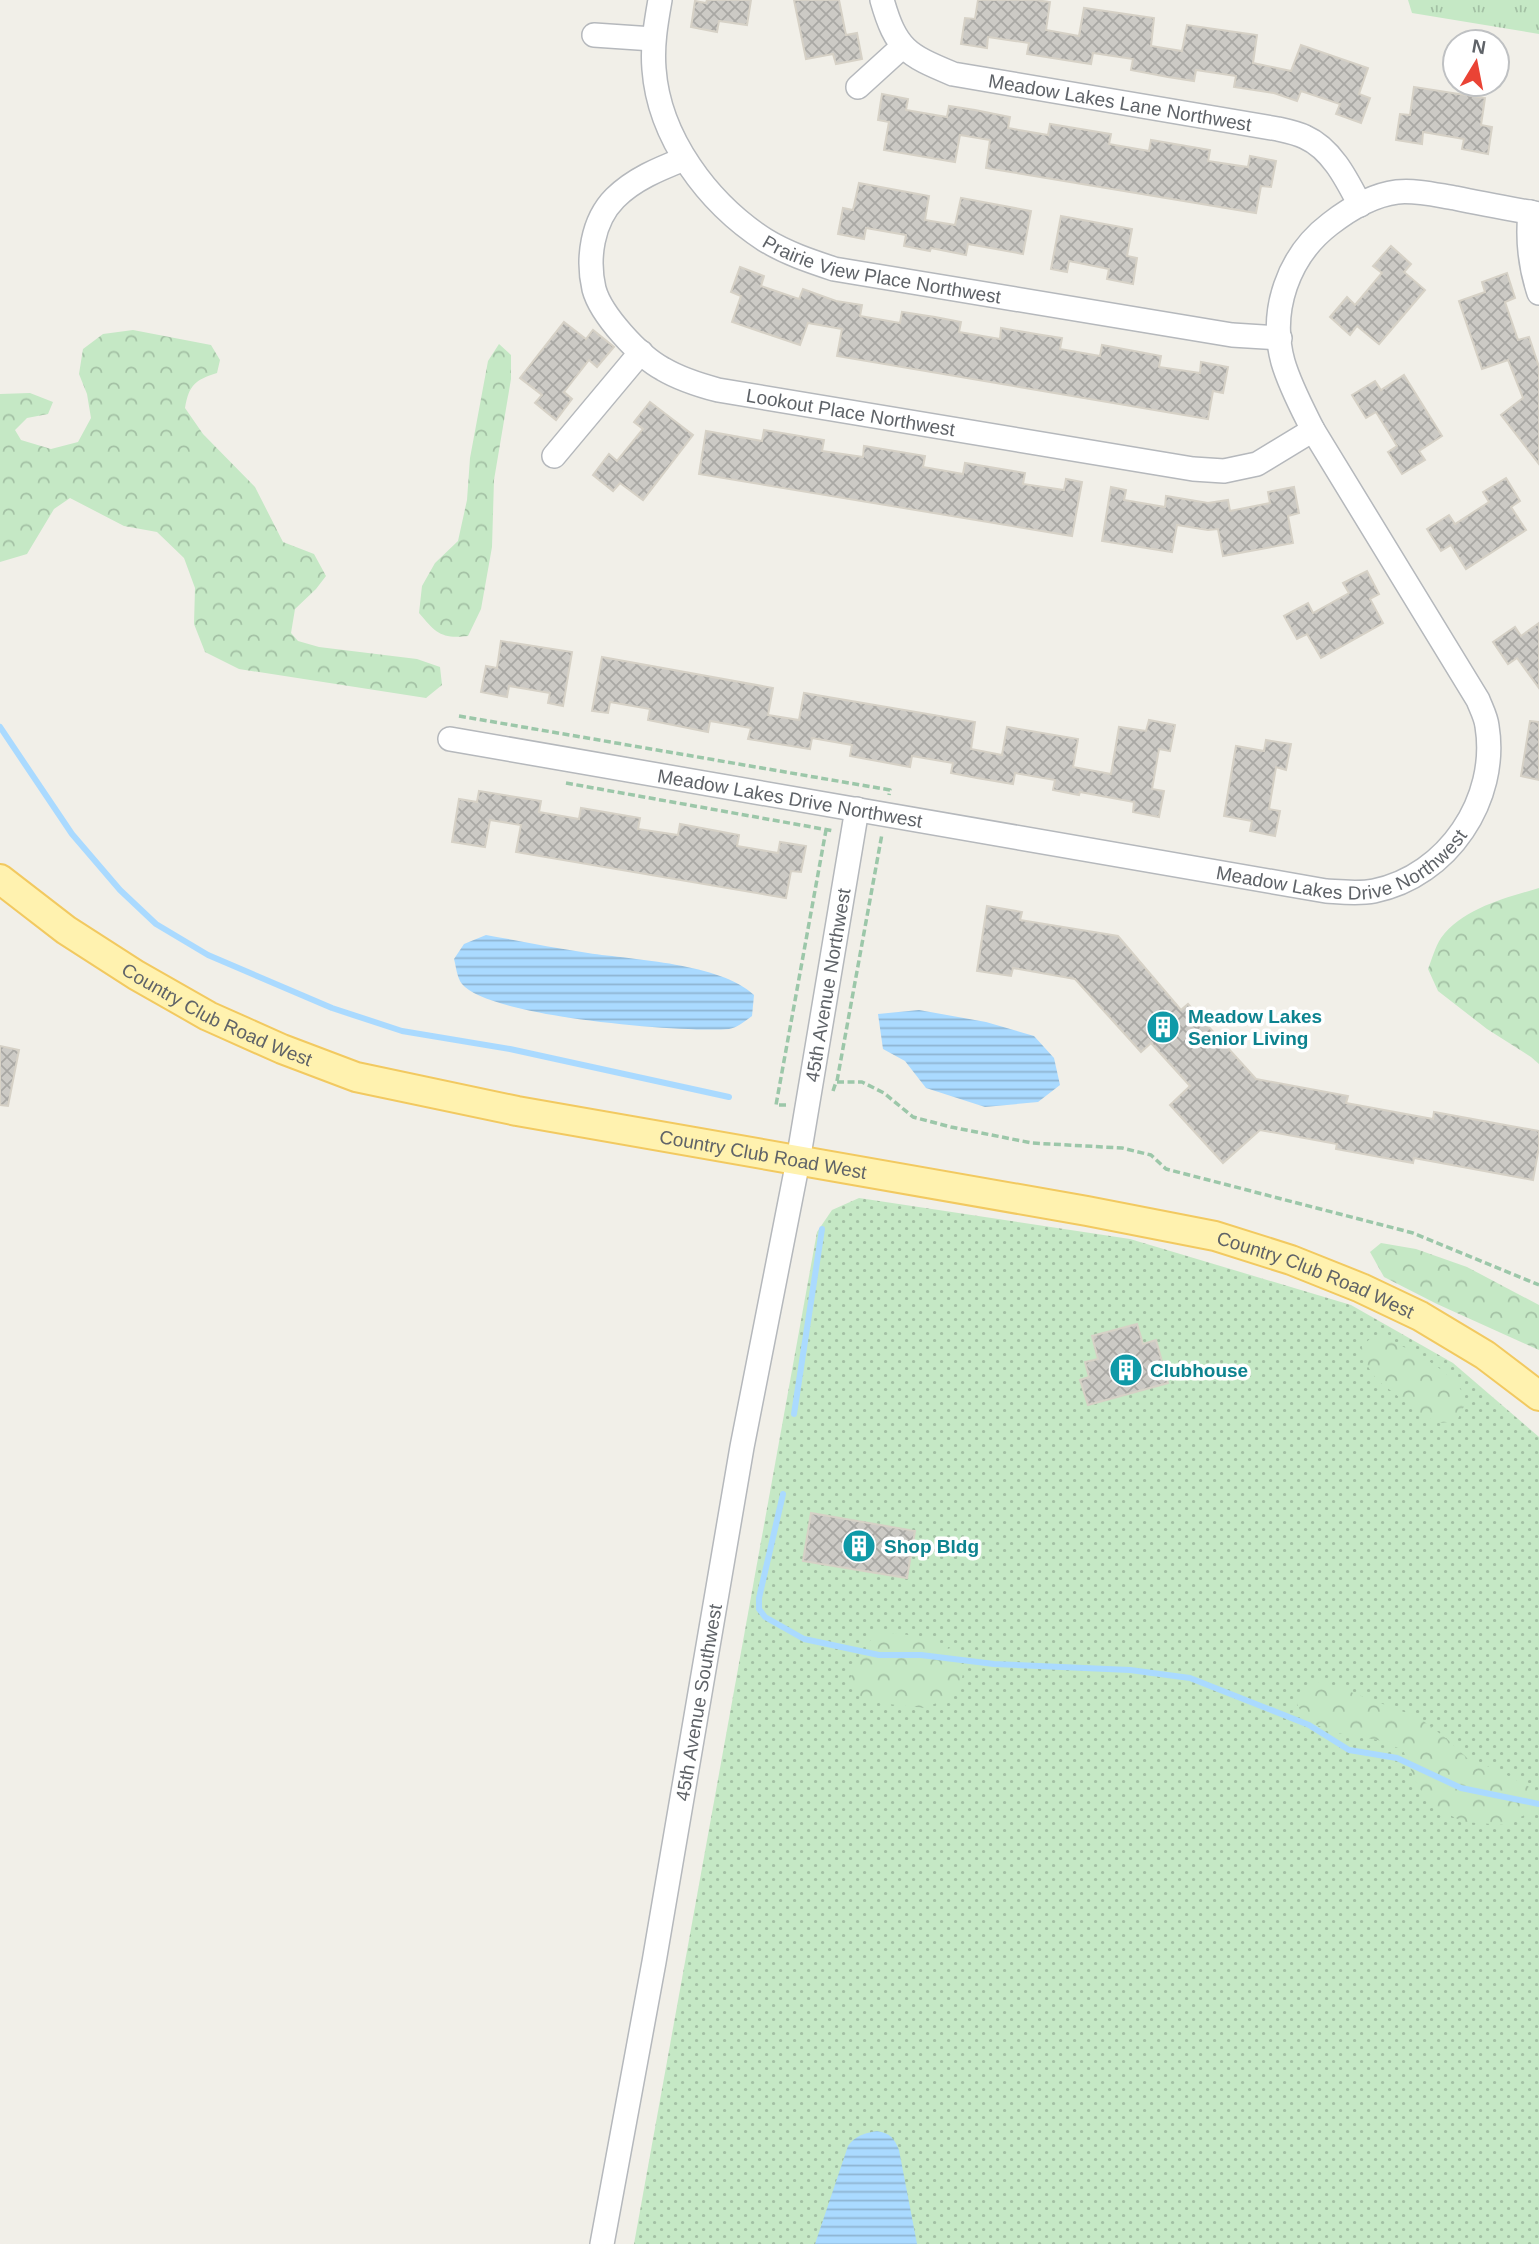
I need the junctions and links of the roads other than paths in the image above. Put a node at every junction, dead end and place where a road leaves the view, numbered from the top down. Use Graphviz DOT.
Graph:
graph roads {
  1 [pos="660,0"];
  2 [pos="882,0"];
  3 [pos="594,35"];
  4 [pos="653,39"];
  5 [pos="902,47"];
  6 [pos="859,87"];
  7 [pos="684,159"];
  8 [pos="1360,205"];
  9 [pos="1534,213"];
  10 [pos="1539,293"];
  11 [pos="1280,338"];
  12 [pos="641,352"];
  13 [pos="1313,430"];
  14 [pos="554,456"];
  15 [pos="450,739"];
  16 [pos="857,809"];
  17 [pos="0,879"];
  18 [pos="798,1161"];
  19 [pos="1539,1396"];
  20 [pos="602,2244"];
  1 -- 4 [label="street, Prairie View Place Northwest"];
  2 -- 5 [label="street"];
  3 -- 4 [label="street"];
  4 -- 7 [label="street, Prairie View Place Northwest"];
  5 -- 6 [label="street"];
  5 -- 8 [label="street, Meadow Lakes Lane Northwest"];
  7 -- 11 [label="street, Prairie View Place Northwest"];
  7 -- 12 [label="street, Lookout Place Northwest"];
  8 -- 9 [label="street, Meadow Lakes Drive Northwest"];
  8 -- 11 [label="street, Meadow Lakes Drive Northwest"];
  9 -- 10 [label="street"];
  11 -- 13 [label="street, Meadow Lakes Drive Northwest"];
  12 -- 13 [label="street, Lookout Place Northwest"];
  12 -- 14 [label="street"];
  13 -- 16 [label="street, Meadow Lakes Drive Northwest"];
  15 -- 16 [label="street, Meadow Lakes Drive Northwest"];
  16 -- 18 [label="street, 45th Avenue Northwest"];
  17 -- 18 [label="main road, Country Club Road West"];
  18 -- 19 [label="main road, Country Club Road West"];
  18 -- 20 [label="street, 45th Avenue Southwest"];
}
